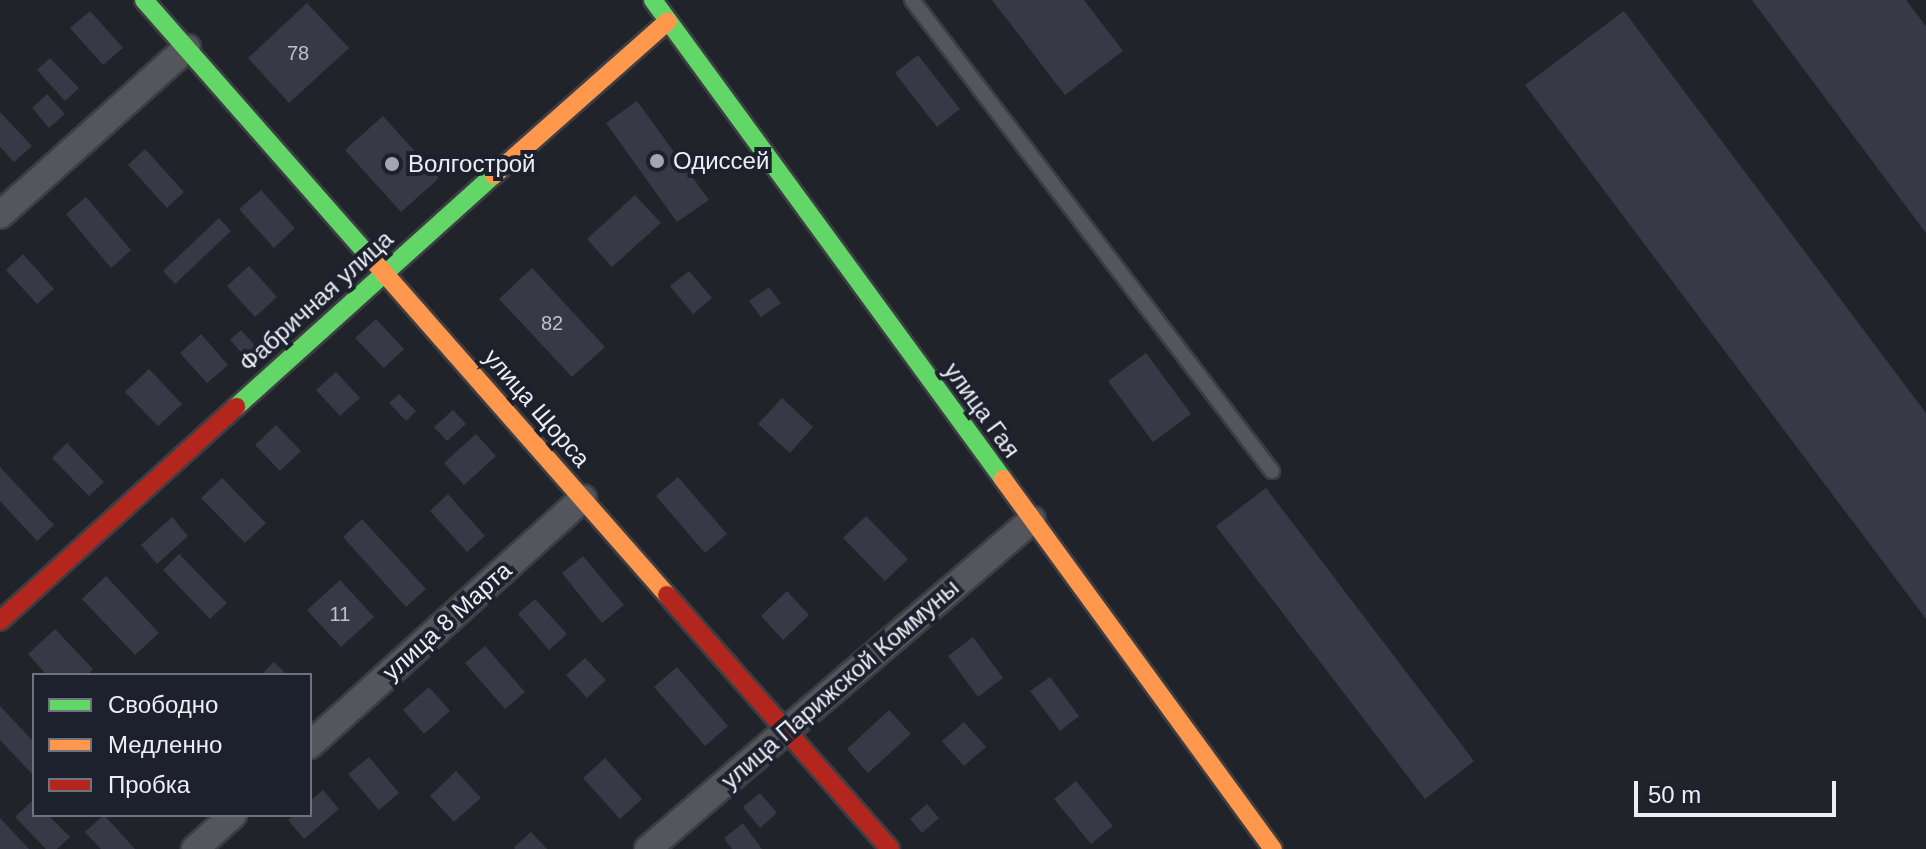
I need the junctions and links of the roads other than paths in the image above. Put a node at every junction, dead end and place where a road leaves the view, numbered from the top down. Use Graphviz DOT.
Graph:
graph roads {
  1 [pos="144,0"];
  2 [pos="653,0"];
  3 [pos="912,0"];
  4 [pos="668,21"];
  5 [pos="187,48"];
  6 [pos="0,215"];
  7 [pos="385,271"];
  8 [pos="1272,471"];
  9 [pos="583,498"];
  10 [pos="1032,520"];
  11 [pos="0,621"];
  12 [pos="785,728"];
  13 [pos="312,743"];
  14 [pos="231,817"];
  15 [pos="195,849"];
  16 [pos="648,849"];
  17 [pos="890,849"];
  18 [pos="1273,849"];
  1 -- 5 [label="street, улица Щорса"];
  2 -- 4 [label="street, улица Гая"];
  3 -- 8 [label="lane"];
  4 -- 7 [label="street, Фабричная улица"];
  4 -- 10 [label="street, улица Гая"];
  5 -- 6 [label="street"];
  5 -- 7 [label="street, улица Щорса"];
  7 -- 9 [label="street, улица Щорса"];
  7 -- 11 [label="street, Фабричная улица"];
  9 -- 12 [label="street, улица Щорса"];
  9 -- 13 [label="street, улица 8 Марта"];
  10 -- 12 [label="street, улица Парижской Коммуны"];
  10 -- 18 [label="street, улица Гая"];
  12 -- 16 [label="street, улица Парижской Коммуны"];
  12 -- 17 [label="street, улица Щорса"];
  14 -- 15 [label="street"];
}
